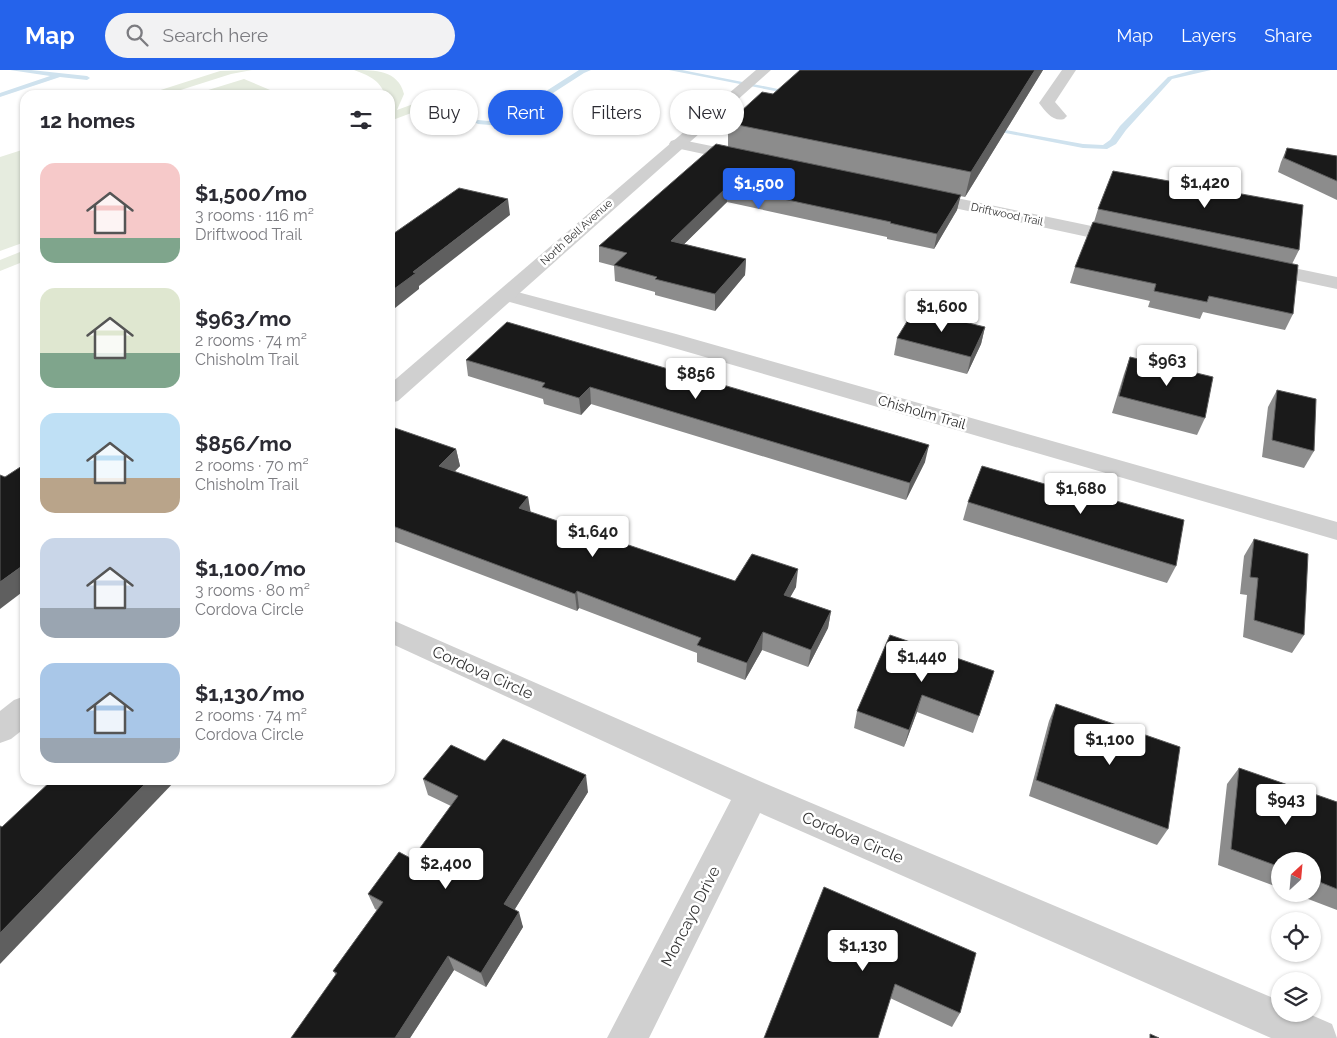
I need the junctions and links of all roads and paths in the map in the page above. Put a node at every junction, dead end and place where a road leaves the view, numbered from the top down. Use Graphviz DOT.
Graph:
graph roads {
  1 [pos="1070,70"];
  2 [pos="762,71"];
  3 [pos="1059,116"];
  4 [pos="677,144"];
  5 [pos="759,161"];
  6 [pos="911,193"];
  7 [pos="1141,243"];
  8 [pos="1245,264"];
  9 [pos="1337,283"];
  10 [pos="506,295"];
  11 [pos="395,392"];
  12 [pos="1337,531"];
  13 [pos="395,632"];
  14 [pos="20,713"];
  15 [pos="0,730"];
  16 [pos="752,794"];
  17 [pos="627,1038"];
  18 [pos="1318,1038"];
  1 -- 3 [label="street"];
  2 -- 4 [label="street, North Bell Avenue"];
  4 -- 5 [label="street"];
  4 -- 10 [label="street, North Bell Avenue"];
  6 -- 7 [label="street, Driftwood Trail"];
  8 -- 9 [label="street"];
  10 -- 11 [label="street, North Bell Avenue"];
  10 -- 12 [label="street, Chisholm Trail"];
  13 -- 16 [label="street, Cordova Circle"];
  14 -- 15 [label="street"];
  16 -- 17 [label="street, Moncayo Drive"];
  16 -- 18 [label="street, Cordova Circle"];
}
